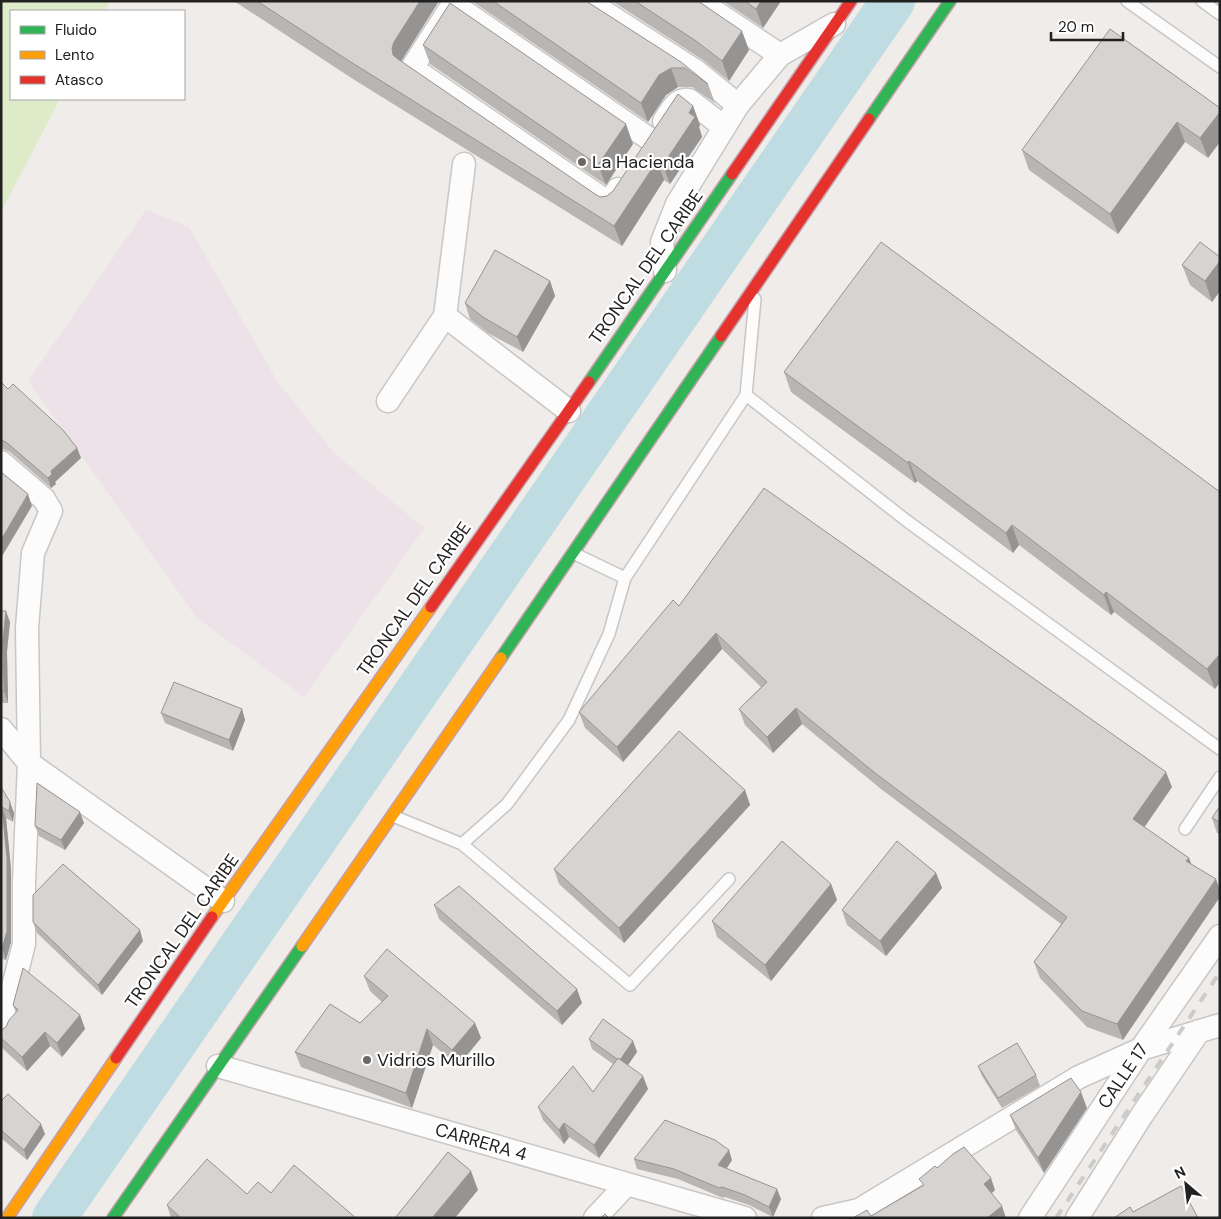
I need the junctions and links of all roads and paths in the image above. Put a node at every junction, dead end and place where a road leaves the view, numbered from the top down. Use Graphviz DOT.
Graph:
graph roads {
  1 [pos="587,1"];
  2 [pos="699,1"];
  3 [pos="851,1"];
  4 [pos="950,1"];
  5 [pos="1127,1"];
  6 [pos="1202,1"];
  7 [pos="454,2"];
  8 [pos="1220,14"];
  9 [pos="837,22"];
  10 [pos="780,55"];
  11 [pos="1220,67"];
  12 [pos="738,105"];
  13 [pos="724,127"];
  14 [pos="640,155"];
  15 [pos="464,164"];
  16 [pos="665,271"];
  17 [pos="757,284"];
  18 [pos="445,316"];
  19 [pos="746,396"];
  20 [pos="388,401"];
  21 [pos="569,411"];
  22 [pos="1,462"];
  23 [pos="573,553"];
  24 [pos="625,578"];
  25 [pos="1,728"];
  26 [pos="1220,749"];
  27 [pos="29,762"];
  28 [pos="1220,776"];
  29 [pos="393,816"];
  30 [pos="1185,829"];
  31 [pos="462,844"];
  32 [pos="729,879"];
  33 [pos="223,901"];
  34 [pos="1220,936"];
  35 [pos="1210,1028"];
  36 [pos="1,1032"];
  37 [pos="1140,1049"];
  38 [pos="218,1066"];
  39 [pos="627,1184"];
  40 [pos="696,1211"];
  41 [pos="7,1218"];
  42 [pos="113,1218"];
  43 [pos="595,1218"];
  44 [pos="745,1218"];
  45 [pos="823,1218"];
  46 [pos="1030,1218"];
  47 [pos="1077,1218"];
  1 -- 12 [label="street"];
  2 -- 10 [label="street"];
  3 -- 9 [label="highway, TRONCAL DEL CARIBE"];
  4 -- 17 [label="highway"];
  5 -- 11 [label="lane"];
  6 -- 8 [label="lane"];
  7 -- 14 [label="street"];
  7 -- 14 [label="street"];
  9 -- 10 [label="street"];
  9 -- 16 [label="highway, TRONCAL DEL CARIBE"];
  10 -- 12 [label="street"];
  12 -- 13 [label="street"];
  13 -- 14 [label="street"];
  13 -- 16 [label="street"];
  15 -- 18 [label="street"];
  16 -- 21 [label="highway, TRONCAL DEL CARIBE"];
  17 -- 19 [label="lane"];
  17 -- 23 [label="highway"];
  18 -- 20 [label="street"];
  18 -- 21 [label="street"];
  19 -- 24 [label="lane"];
  19 -- 26 [label="lane"];
  21 -- 33 [label="highway, TRONCAL DEL CARIBE"];
  22 -- 27 [label="street"];
  23 -- 24 [label="lane"];
  23 -- 29 [label="highway"];
  24 -- 31 [label="lane"];
  25 -- 27 [label="street"];
  27 -- 33 [label="street"];
  27 -- 36 [label="street"];
  28 -- 30 [label="lane"];
  29 -- 31 [label="lane"];
  29 -- 38 [label="highway"];
  31 -- 32 [label="lane"];
  33 -- 41 [label="highway, TRONCAL DEL CARIBE"];
  34 -- 37 [label="street, CALLE 17"];
  35 -- 37 [label="street"];
  35 -- 47 [label="street"];
  37 -- 45 [label="street"];
  37 -- 46 [label="street, CALLE 17"];
  38 -- 39 [label="street, CARRERA 4"];
  38 -- 42 [label="highway"];
  39 -- 40 [label="street, CARRERA 4"];
  39 -- 43 [label="street"];
  40 -- 44 [label="street, CARRERA 4"];
}
